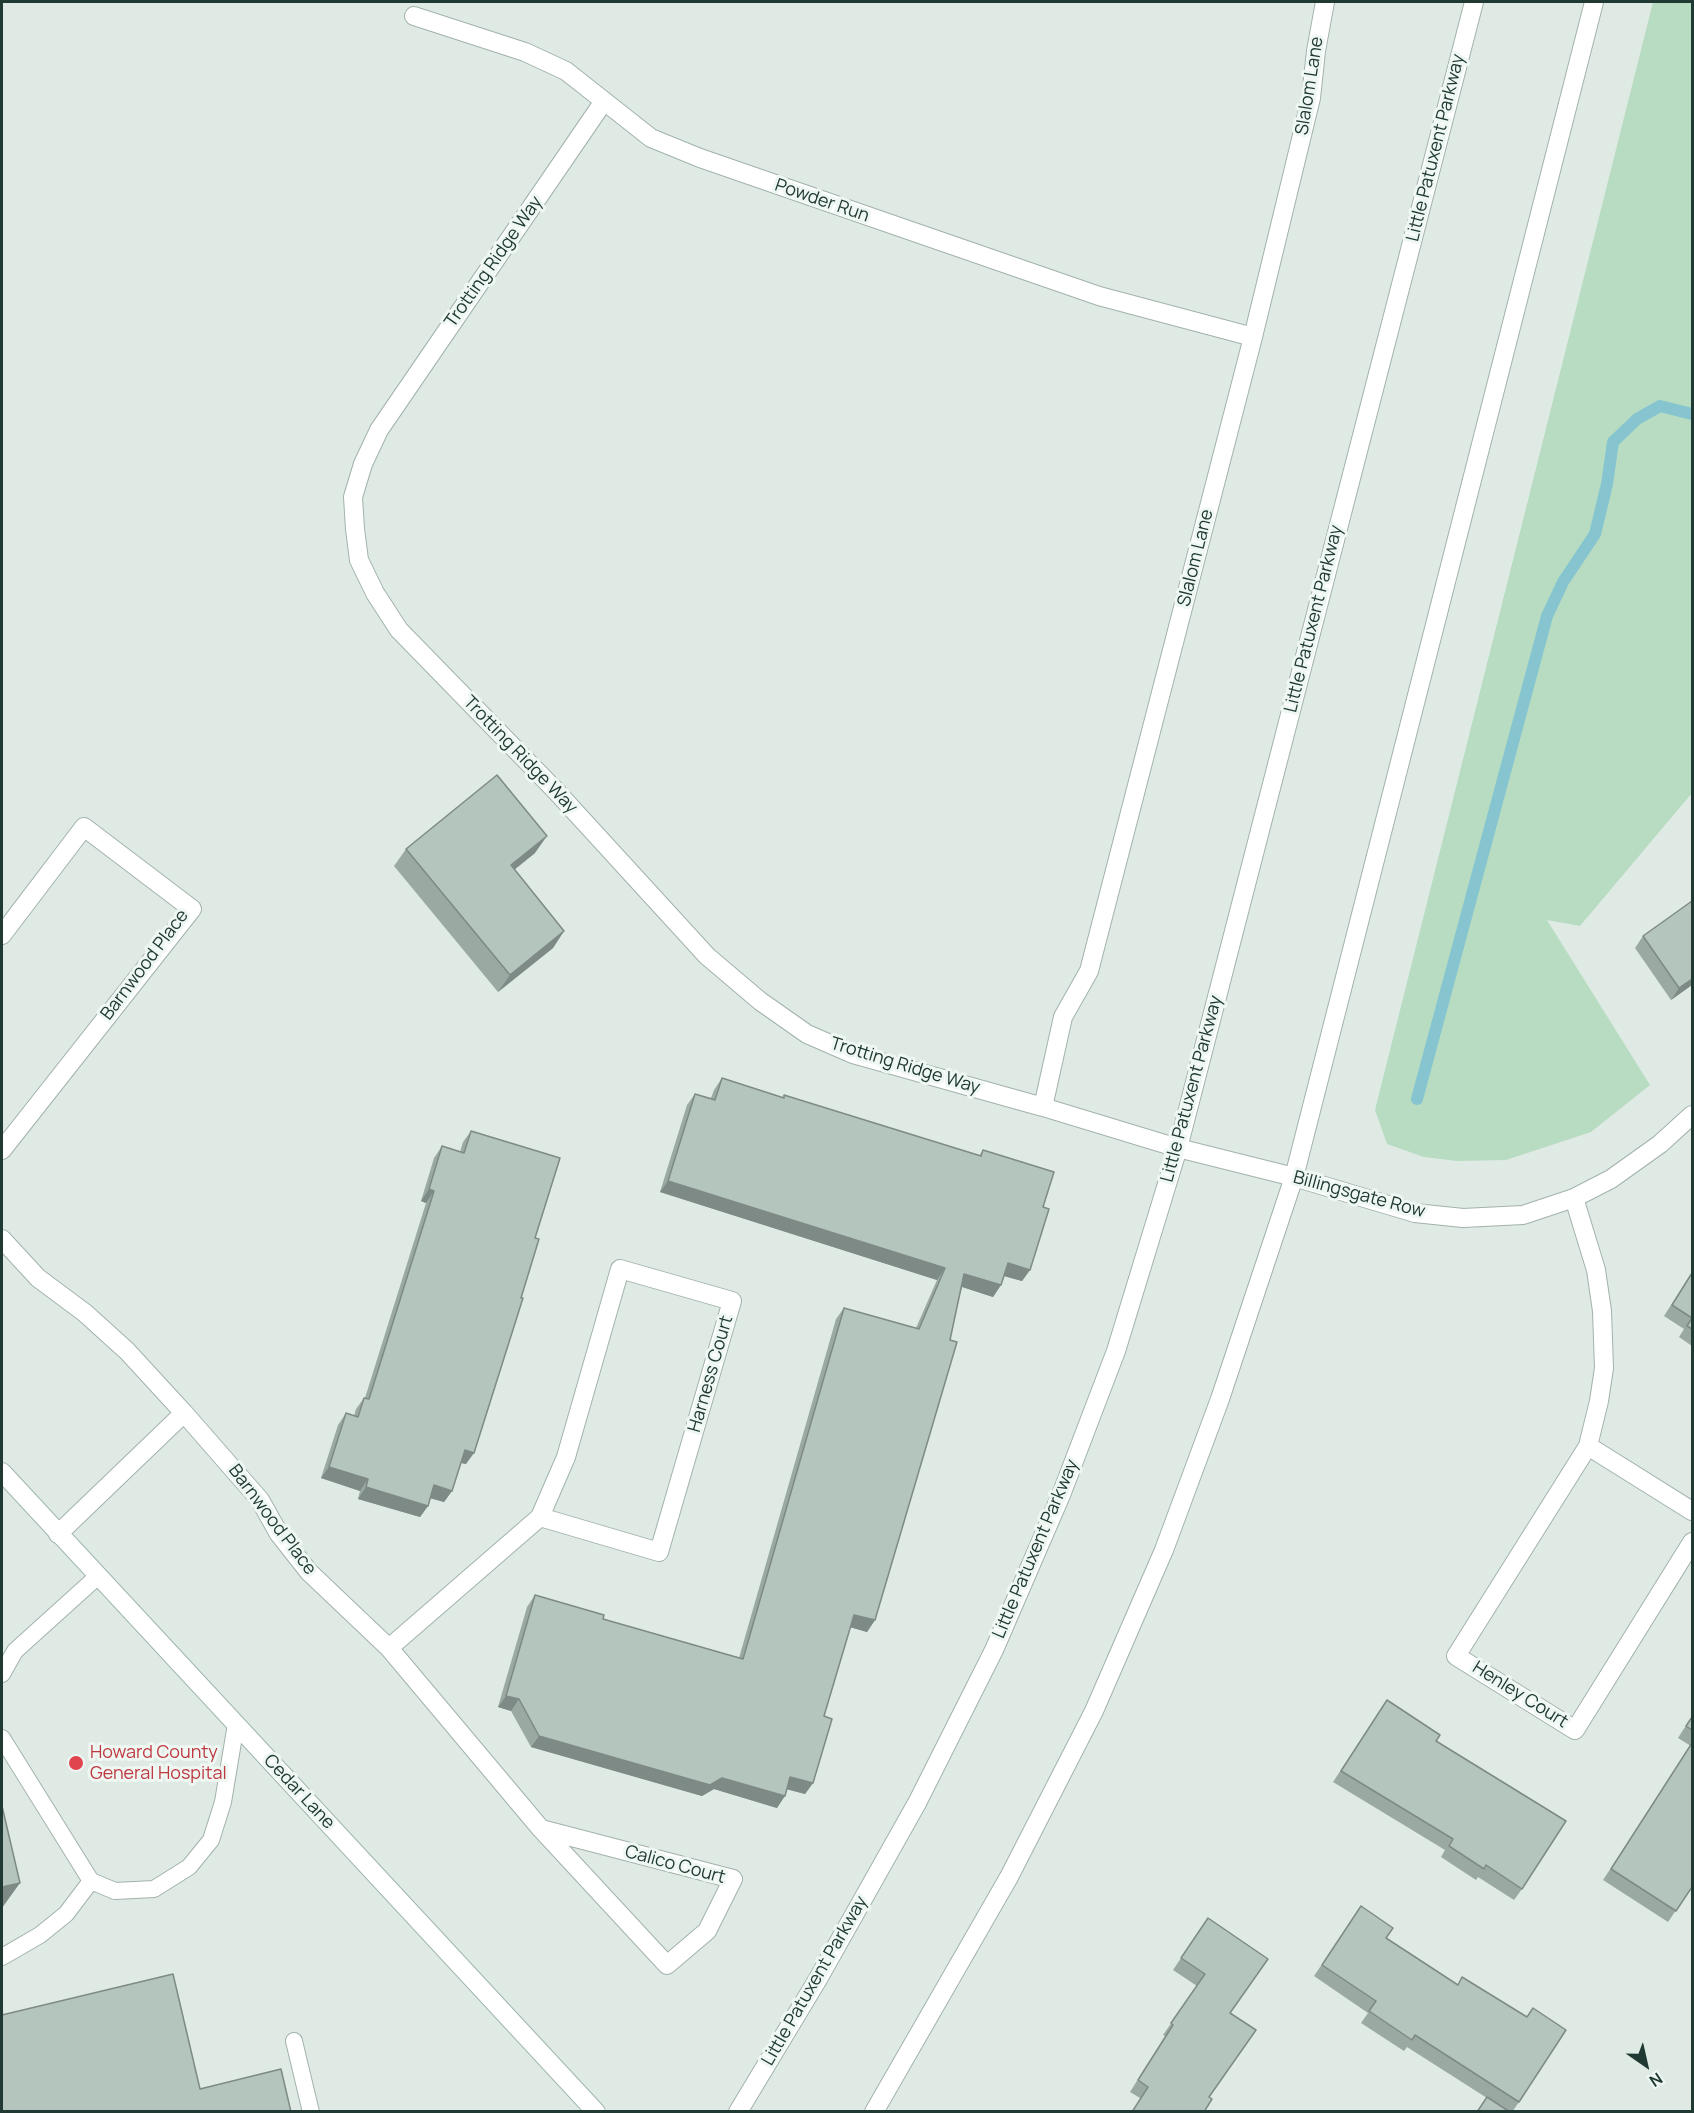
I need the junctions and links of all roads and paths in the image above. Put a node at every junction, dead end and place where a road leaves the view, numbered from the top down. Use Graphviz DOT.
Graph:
graph roads {
  1 [pos="1325,2"];
  2 [pos="1474,2"];
  3 [pos="1594,2"];
  4 [pos="414,16"];
  5 [pos="604,100"];
  6 [pos="1253,337"];
  7 [pos="2,935"];
  8 [pos="1043,1107"];
  9 [pos="1692,1115"];
  10 [pos="1178,1148"];
  11 [pos="2,1149"];
  12 [pos="1294,1178"];
  13 [pos="1574,1198"];
  14 [pos="2,1239"];
  15 [pos="184,1413"];
  16 [pos="1588,1446"];
  17 [pos="2,1472"];
  18 [pos="1692,1510"];
  19 [pos="540,1517"];
  20 [pos="58,1534"];
  21 [pos="1692,1542"];
  22 [pos="98,1576"];
  23 [pos="389,1648"];
  24 [pos="2,1674"];
  25 [pos="236,1724"];
  26 [pos="2,1738"];
  27 [pos="541,1829"];
  28 [pos="91,1881"];
  29 [pos="2,1957"];
  30 [pos="294,2041"];
  31 [pos="310,2112"];
  32 [pos="596,2112"];
  33 [pos="738,2112"];
  34 [pos="874,2112"];
  1 -- 6 [label="street, Slalom Lane"];
  2 -- 10 [label="street, Little Patuxent Parkway"];
  3 -- 12 [label="street"];
  4 -- 5 [label="street, Powder Run"];
  5 -- 6 [label="street, Powder Run"];
  5 -- 8 [label="street, Trotting Ridge Way"];
  6 -- 8 [label="street, Slalom Lane"];
  7 -- 11 [label="street, Barnwood Place"];
  8 -- 10 [label="street, Trotting Ridge Way"];
  9 -- 13 [label="street, Billingsgate Row"];
  10 -- 12 [label="street, Billingsgate Row"];
  10 -- 33 [label="street, Little Patuxent Parkway"];
  12 -- 13 [label="street, Billingsgate Row"];
  12 -- 34 [label="street"];
  13 -- 16 [label="street, Henley Court"];
  14 -- 15 [label="street, Barnwood Place"];
  15 -- 20 [label="street"];
  15 -- 23 [label="street, Barnwood Place"];
  16 -- 18 [label="street"];
  16 -- 21 [label="street, Henley Court"];
  17 -- 20 [label="street, Cedar Lane"];
  19 -- 19 [label="street, Harness Court"];
  19 -- 23 [label="street, Harness Court"];
  20 -- 22 [label="street, Cedar Lane"];
  22 -- 24 [label="lane"];
  22 -- 25 [label="street, Cedar Lane"];
  23 -- 27 [label="street, Calico Court"];
  25 -- 28 [label="lane"];
  25 -- 32 [label="street, Cedar Lane"];
  26 -- 28 [label="lane"];
  27 -- 27 [label="street, Calico Court"];
  28 -- 29 [label="lane"];
  30 -- 31 [label="lane"];
}
